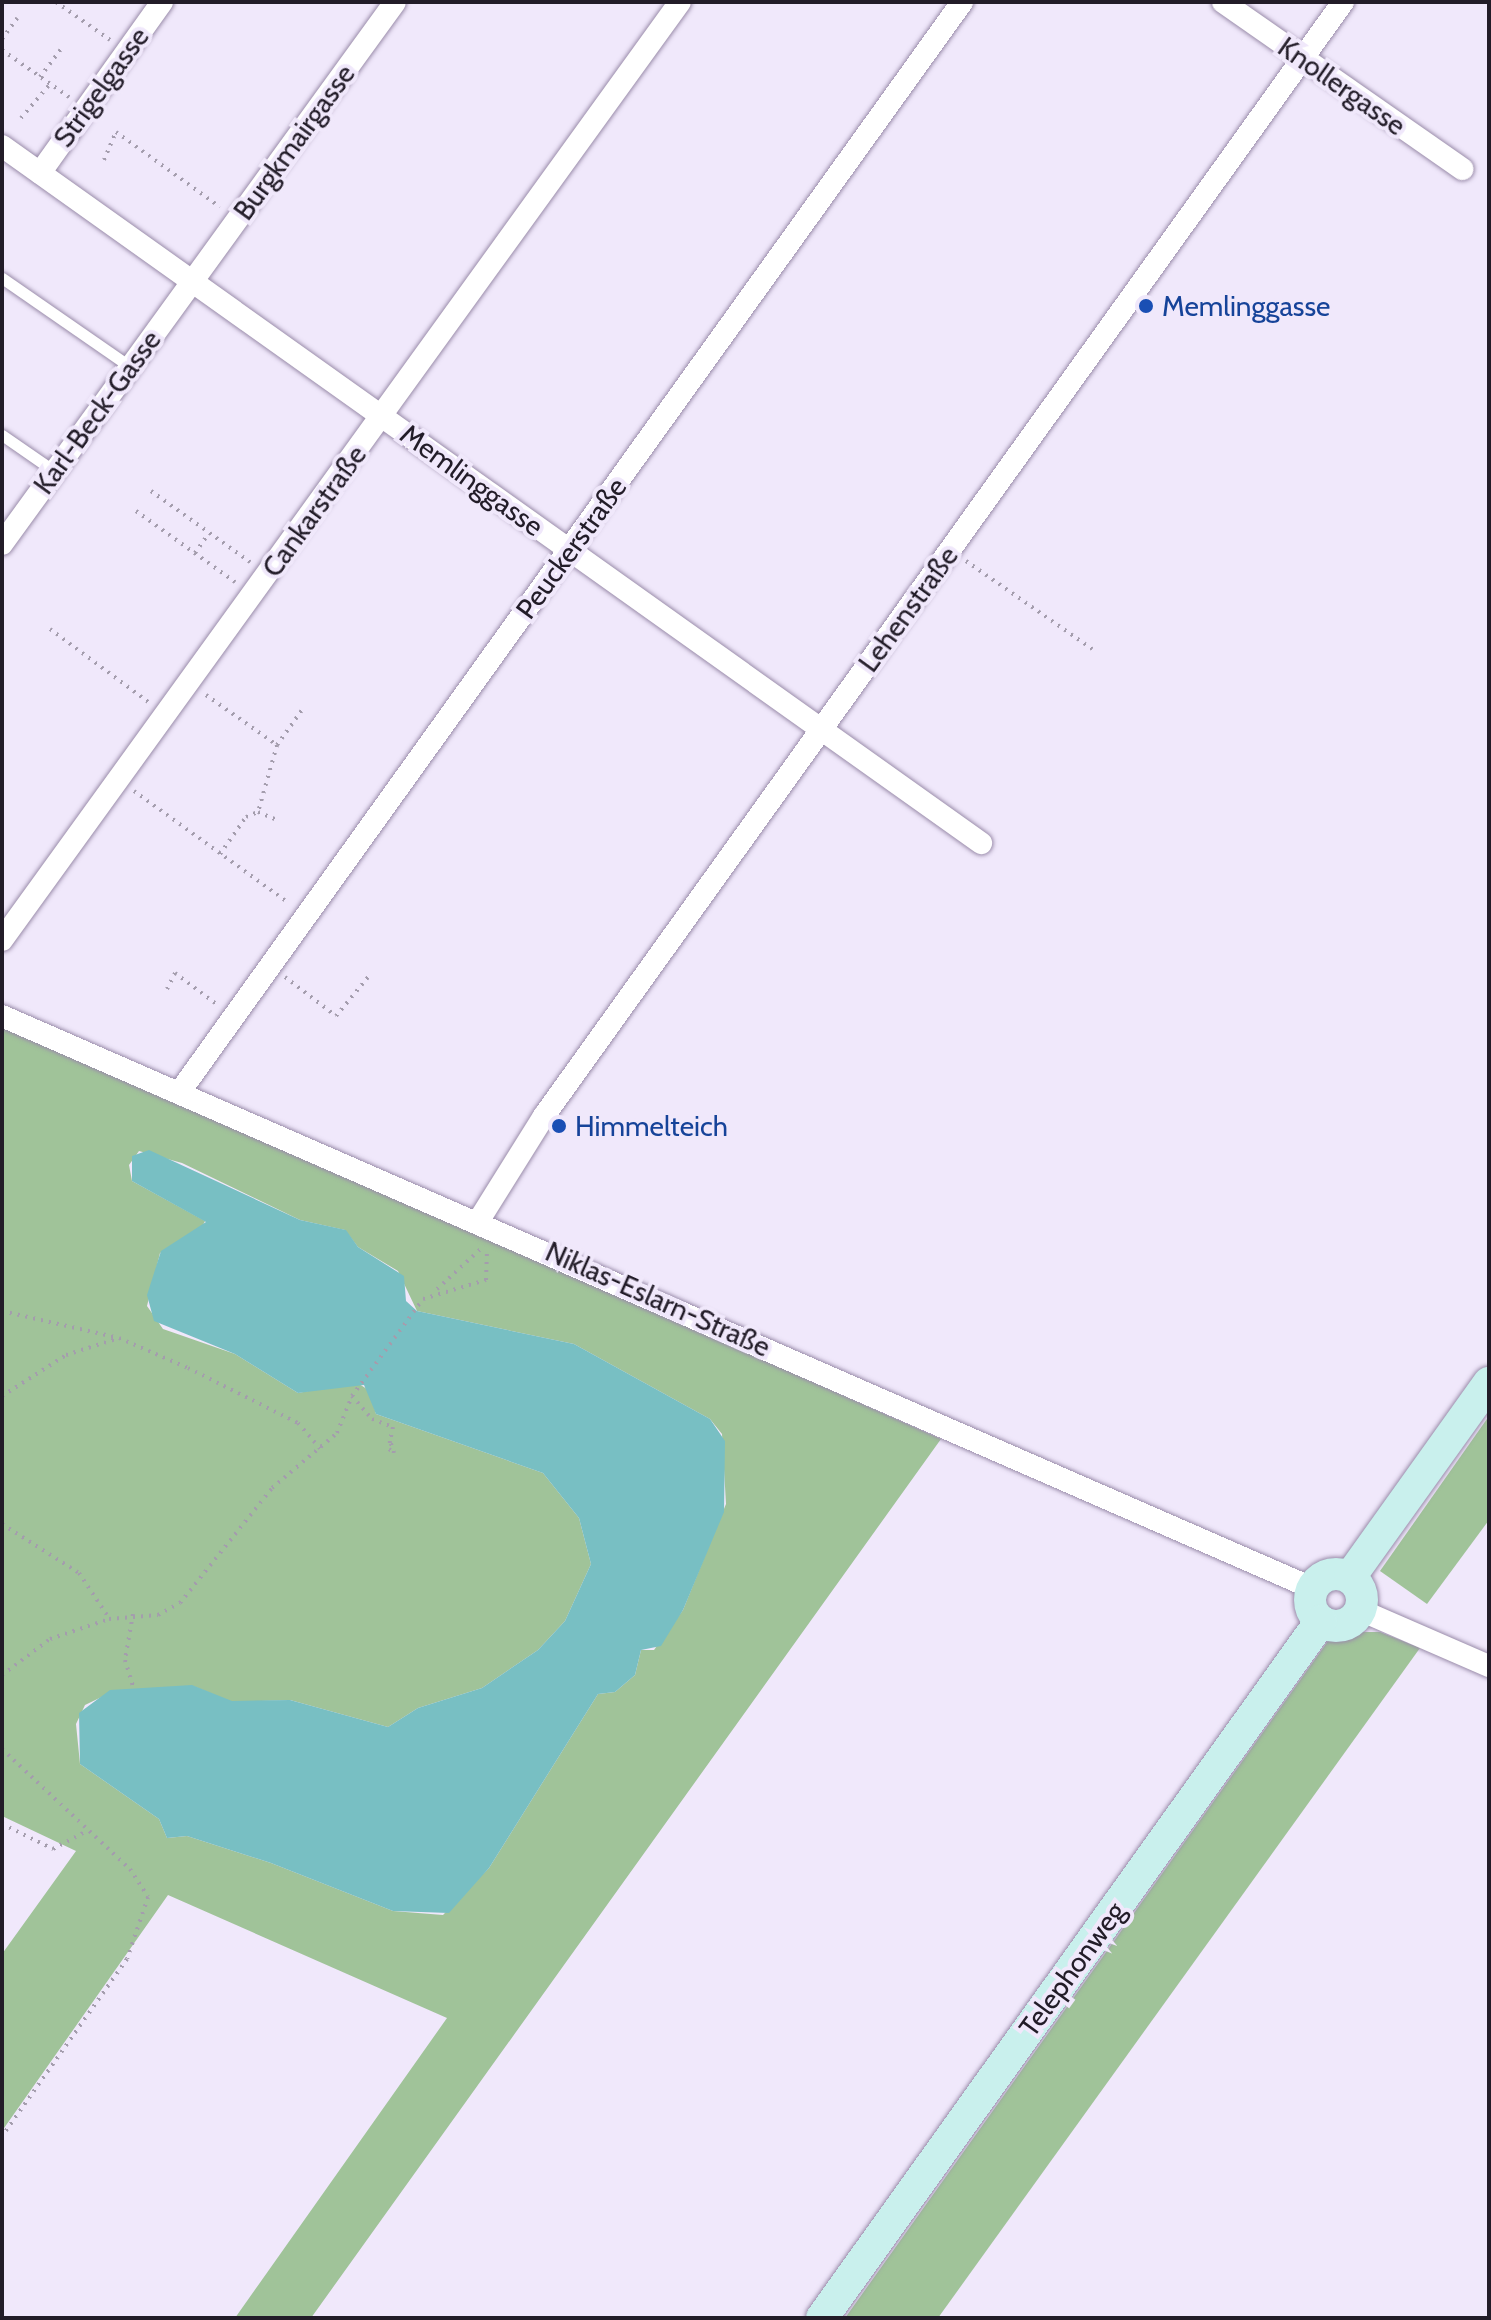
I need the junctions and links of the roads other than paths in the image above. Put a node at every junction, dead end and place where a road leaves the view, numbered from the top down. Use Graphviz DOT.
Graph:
graph roads {
  1 [pos="162,2"];
  2 [pos="395,2"];
  3 [pos="680,2"];
  4 [pos="962,2"];
  5 [pos="1223,2"];
  6 [pos="1343,2"];
  7 [pos="1303,58"];
  8 [pos="2,146"];
  9 [pos="1462,169"];
  10 [pos="40,173"];
  11 [pos="2,278"];
  12 [pos="194,282"];
  13 [pos="129,366"];
  14 [pos="383,416"];
  15 [pos="2,435"];
  16 [pos="54,471"];
  17 [pos="2,544"];
  18 [pos="570,550"];
  19 [pos="822,729"];
  20 [pos="981,843"];
  21 [pos="2,940"];
  22 [pos="2,1016"];
  23 [pos="179,1093"];
  24 [pos="479,1220"];
  25 [pos="1489,1383"];
  26 [pos="1350,1577"];
  27 [pos="1312,1588"];
  28 [pos="1360,1610"];
  29 [pos="1321,1621"];
  30 [pos="1489,1666"];
  31 [pos="822,2318"];
  1 -- 10 [label="street, Strigelgasse"];
  2 -- 12 [label="street, Burgkmairgasse"];
  3 -- 14 [label="street, Cankarstraße"];
  4 -- 18 [label="street, Peuckerstraße"];
  5 -- 7 [label="street, Knollergasse"];
  6 -- 7 [label="street, Lehenstraße"];
  7 -- 9 [label="street, Knollergasse"];
  7 -- 19 [label="street, Lehenstraße"];
  8 -- 10 [label="street, Memlinggasse"];
  10 -- 12 [label="street, Memlinggasse"];
  11 -- 13 [label="lane"];
  12 -- 13 [label="street, Karl-Beck-Gasse"];
  12 -- 14 [label="street, Memlinggasse"];
  13 -- 16 [label="street, Karl-Beck-Gasse"];
  14 -- 18 [label="street, Memlinggasse"];
  14 -- 21 [label="street, Cankarstraße"];
  15 -- 16 [label="lane"];
  16 -- 17 [label="street, Karl-Beck-Gasse"];
  18 -- 19 [label="street, Memlinggasse"];
  18 -- 23 [label="street, Peuckerstraße"];
  19 -- 20 [label="street, Memlinggasse"];
  19 -- 24 [label="street, Lehenstraße"];
  22 -- 23 [label="street, Niklas-Eslarn-Straße"];
  23 -- 24 [label="street, Niklas-Eslarn-Straße"];
  24 -- 27 [label="street, Niklas-Eslarn-Straße"];
  25 -- 26 [label="street"];
  26 -- 27 [label="street"];
  26 -- 28 [label="street"];
  27 -- 29 [label="street"];
  28 -- 29 [label="street"];
  28 -- 30 [label="street"];
  29 -- 31 [label="street, Telephonweg"];
}
